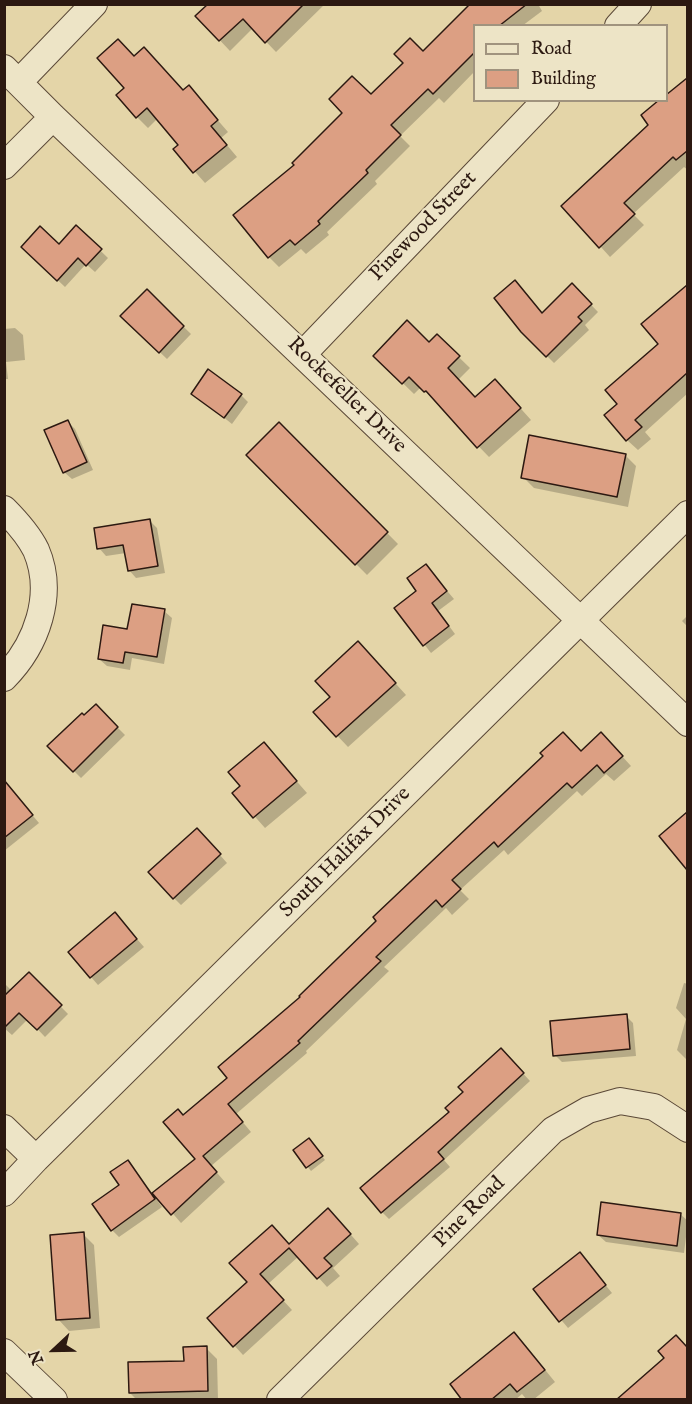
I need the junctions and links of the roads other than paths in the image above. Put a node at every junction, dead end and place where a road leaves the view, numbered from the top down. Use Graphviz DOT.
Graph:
graph roads {
  1 [pos="94,4"];
  2 [pos="638,4"];
  3 [pos="620,24"];
  4 [pos="12,75"];
  5 [pos="544,102"];
  6 [pos="53,117"];
  7 [pos="4,166"];
  8 [pos="303,354"];
  9 [pos="4,509"];
  10 [pos="687,514"];
  11 [pos="580,621"];
  12 [pos="4,678"];
  13 [pos="687,723"];
  14 [pos="4,1128"];
  15 [pos="687,1129"];
  16 [pos="36,1159"];
  17 [pos="4,1192"];
  18 [pos="4,1352"];
  19 [pos="54,1400"];
  20 [pos="280,1400"];
  1 -- 4 [label="street"];
  2 -- 3 [label="street"];
  4 -- 6 [label="street, Rockefeller Drive"];
  5 -- 8 [label="street, Pinewood Street"];
  6 -- 7 [label="street"];
  6 -- 8 [label="street, Rockefeller Drive"];
  8 -- 11 [label="street, Rockefeller Drive"];
  9 -- 12 [label="street"];
  10 -- 11 [label="street, South Halifax Drive"];
  11 -- 13 [label="street, Rockefeller Drive"];
  11 -- 16 [label="street, South Halifax Drive"];
  14 -- 16 [label="street"];
  15 -- 20 [label="street, Pine Road"];
  16 -- 17 [label="street, South Halifax Drive"];
  18 -- 19 [label="street"];
}
